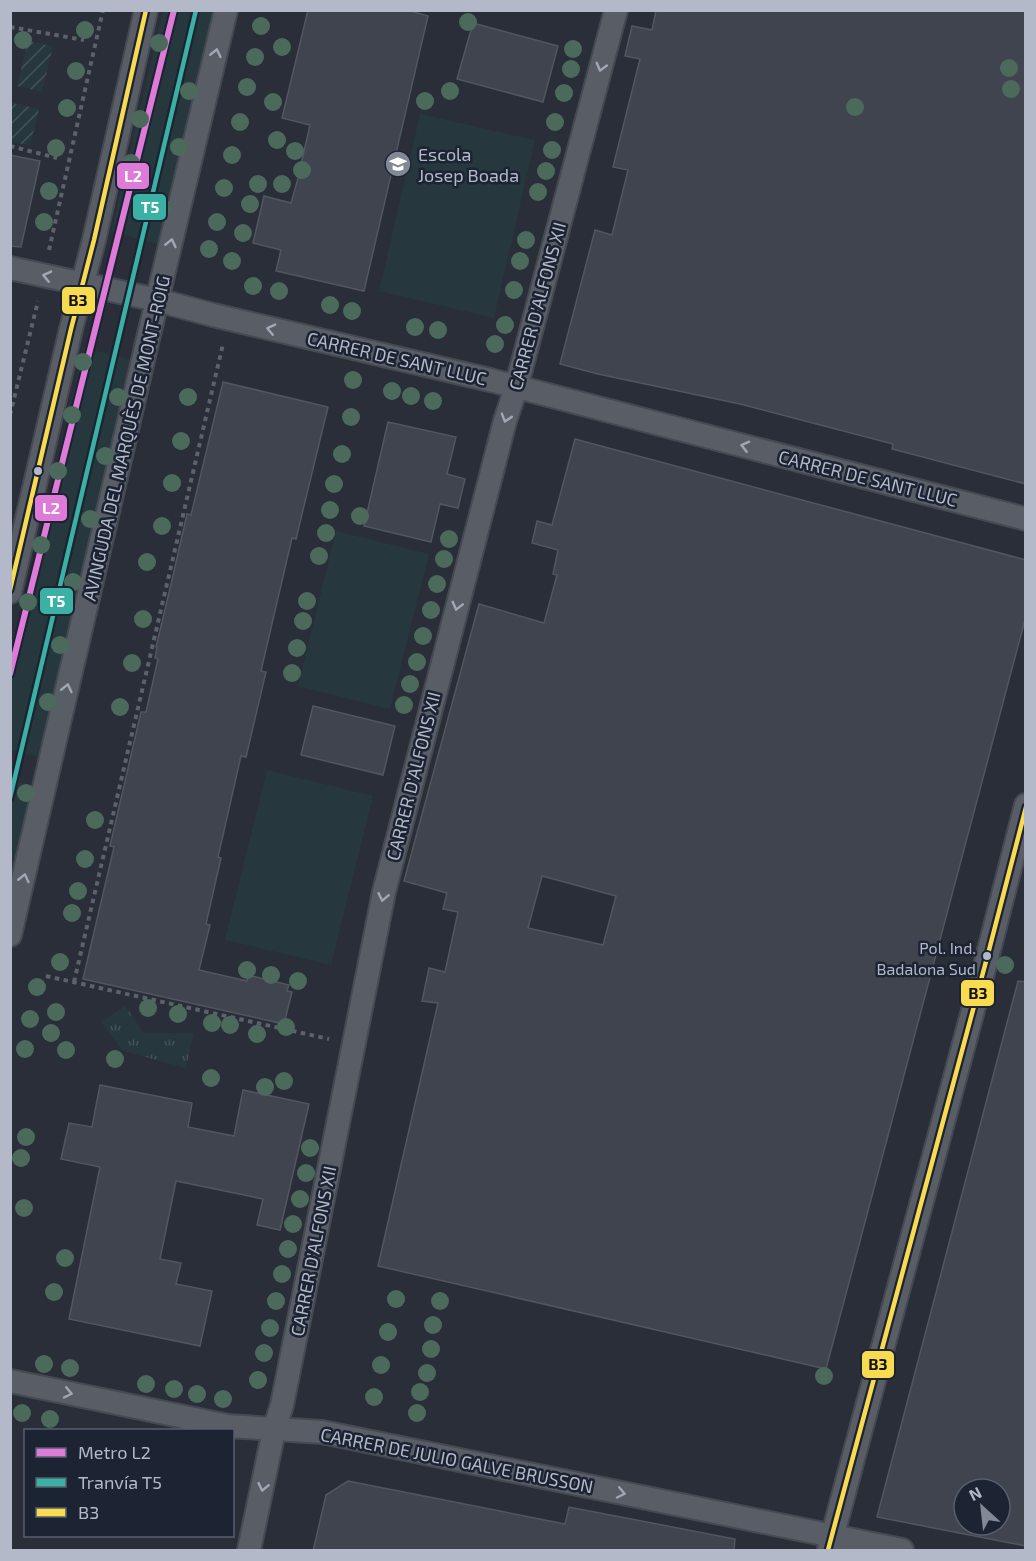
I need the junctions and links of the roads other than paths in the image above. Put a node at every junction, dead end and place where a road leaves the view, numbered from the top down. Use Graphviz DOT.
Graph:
graph roads {
  1 [pos="146,10"];
  2 [pos="226,10"];
  3 [pos="615,10"];
  4 [pos="10,268"];
  5 [pos="83,285"];
  6 [pos="157,300"];
  7 [pos="516,388"];
  8 [pos="1026,519"];
  9 [pos="10,592"];
  10 [pos="1026,805"];
  11 [pos="10,935"];
  12 [pos="10,1381"];
  13 [pos="274,1430"];
  14 [pos="831,1544"];
  15 [pos="249,1551"];
  16 [pos="902,1551"];
  1 -- 5 [label="street"];
  6 -- 2 [label="street, AVINGUDA DEL MARQUÈS DE MONT-ROIG, one-way"];
  3 -- 7 [label="street, CARRER D'ALFONS XII, one-way"];
  5 -- 4 [label="street, CARRER DE SANT LLUC, one-way"];
  5 -- 6 [label="street, CARRER DE SANT LLUC"];
  5 -- 9 [label="street"];
  7 -- 6 [label="street, CARRER DE SANT LLUC, one-way"];
  11 -- 6 [label="street, AVINGUDA DEL MARQUÈS DE MONT-ROIG, one-way"];
  8 -- 7 [label="street, CARRER DE SANT LLUC, one-way"];
  7 -- 13 [label="street, CARRER D'ALFONS XII, one-way"];
  10 -- 14 [label="street"];
  12 -- 13 [label="street, CARRER DE JULIO GALVE BRUSSON, one-way"];
  13 -- 14 [label="street, CARRER DE JULIO GALVE BRUSSON, one-way"];
  13 -- 15 [label="street, CARRER D'ALFONS XII, one-way"];
  14 -- 16 [label="street, CARRER DE JULIO GALVE BRUSSON"];
}
